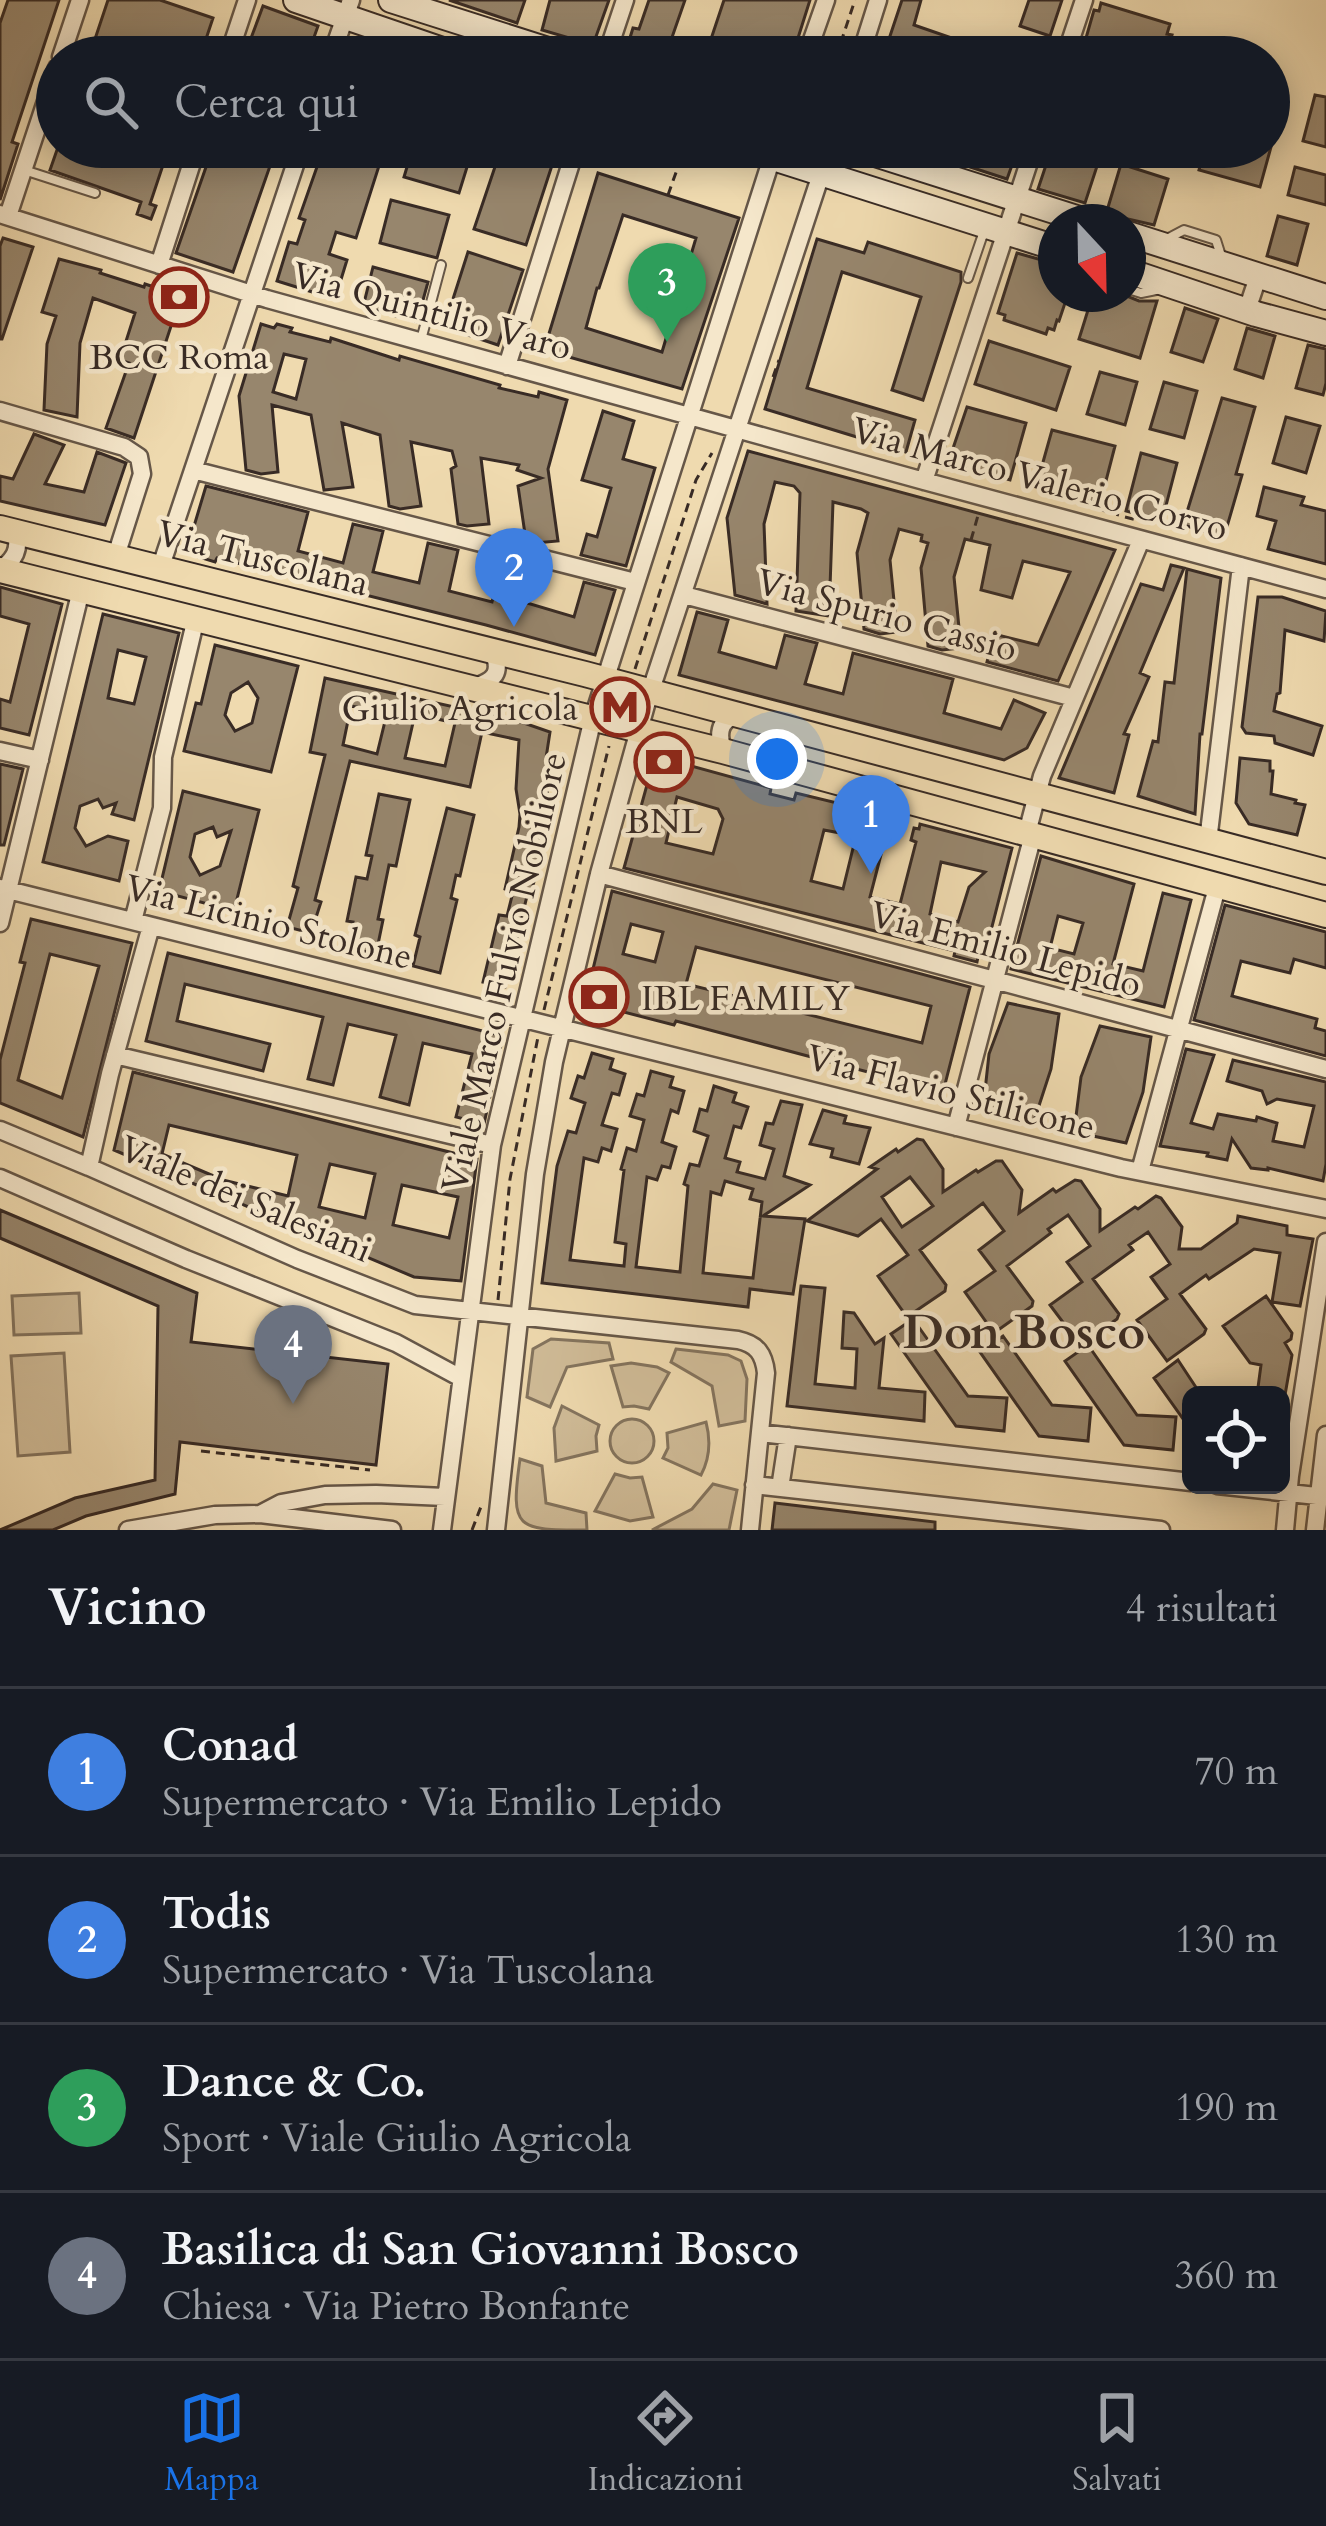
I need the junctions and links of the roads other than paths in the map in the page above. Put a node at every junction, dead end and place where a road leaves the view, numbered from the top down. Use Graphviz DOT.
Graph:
graph roads {
  1 [pos="80,0"];
  2 [pos="247,0"];
  3 [pos="296,0"];
  4 [pos="391,0"];
  5 [pos="625,0"];
  6 [pos="826,0"];
  7 [pos="878,0"];
  8 [pos="1084,0"];
  9 [pos="348,9"];
  10 [pos="68,36"];
  11 [pos="235,36"];
  12 [pos="413,36"];
  13 [pos="504,36"];
  14 [pos="613,36"];
  15 [pos="813,36"];
  16 [pos="867,36"];
  17 [pos="1072,36"];
  18 [pos="36,130"];
  19 [pos="23,168"];
  20 [pos="190,168"];
  21 [pos="294,168"];
  22 [pos="570,168"];
  23 [pos="769,168"];
  24 [pos="811,168"];
  25 [pos="824,168"];
  26 [pos="918,168"];
  27 [pos="1027,168"];
  28 [pos="822,173"];
  29 [pos="95,193"];
  30 [pos="1017,200"];
  31 [pos="1038,206"];
  32 [pos="4,215"];
  33 [pos="998,231"];
  34 [pos="1146,240"];
  35 [pos="1038,243"];
  36 [pos="159,265"];
  37 [pos="441,265"];
  38 [pos="1242,272"];
  39 [pos="1146,277"];
  40 [pos="968,278"];
  41 [pos="1170,285"];
  42 [pos="1146,293"];
  43 [pos="252,295"];
  44 [pos="1326,297"];
  45 [pos="1240,308"];
  46 [pos="1326,333"];
  47 [pos="421,341"];
  48 [pos="507,366"];
  49 [pos="0,411"];
  50 [pos="688,415"];
  51 [pos="738,430"];
  52 [pos="193,470"];
  53 [pos="924,482"];
  54 [pos="8,530"];
  55 [pos="1143,531"];
  56 [pos="116,556"];
  57 [pos="1241,566"];
  58 [pos="160,569"];
  59 [pos="0,570"];
  60 [pos="635,582"];
  61 [pos="81,590"];
  62 [pos="1326,590"];
  63 [pos="684,595"];
  64 [pos="196,618"];
  65 [pos="493,652"];
  66 [pos="605,679"];
  67 [pos="474,687"];
  68 [pos="651,692"];
  69 [pos="1073,698"];
  70 [pos="736,716"];
  71 [pos="597,730"];
  72 [pos="639,730"];
  73 [pos="0,751"];
  74 [pos="723,751"];
  75 [pos="40,760"];
  76 [pos="1038,795"];
  77 [pos="1030,834"];
  78 [pos="1208,841"];
  79 [pos="1326,872"];
  80 [pos="599,874"];
  81 [pos="1217,884"];
  82 [pos="4,889"];
  83 [pos="1326,915"];
  84 [pos="0,923"];
  85 [pos="142,924"];
  86 [pos="997,979"];
  87 [pos="522,1018"];
  88 [pos="563,1028"];
  89 [pos="1179,1028"];
  90 [pos="116,1055"];
  91 [pos="1326,1069"];
  92 [pos="956,1127"];
  93 [pos="0,1130"];
  94 [pos="492,1145"];
  95 [pos="89,1167"];
  96 [pos="1140,1172"];
  97 [pos="0,1178"];
  98 [pos="1326,1209"];
  99 [pos="1326,1243"];
  100 [pos="470,1311"];
  101 [pos="520,1316"];
  102 [pos="460,1378"];
  103 [pos="760,1433"];
  104 [pos="1326,1435"];
  105 [pos="788,1436"];
  106 [pos="1182,1481"];
  107 [pos="754,1485"];
  108 [pos="1290,1486"];
  109 [pos="780,1488"];
  110 [pos="1290,1493"];
  111 [pos="1289,1494"];
  112 [pos="445,1497"];
  113 [pos="1322,1497"];
  114 [pos="260,1514"];
  115 [pos="128,1530"];
  116 [pos="392,1530"];
  117 [pos="442,1530"];
  118 [pos="496,1530"];
  119 [pos="750,1530"];
  120 [pos="1161,1530"];
  121 [pos="1286,1530"];
  122 [pos="1315,1530"];
  1 -- 10 [label="street"];
  2 -- 11 [label="street"];
  3 -- 9 [label="street"];
  4 -- 13 [label="street"];
  5 -- 14 [label="street"];
  6 -- 15 [label="street"];
  7 -- 16 [label="street"];
  8 -- 17 [label="street"];
  9 -- 12 [label="street"];
  18 -- 19 [label="street"];
  19 -- 29 [label="lane"];
  19 -- 32 [label="street"];
  20 -- 36 [label="street"];
  21 -- 43 [label="street"];
  22 -- 48 [label="street"];
  23 -- 50 [label="street"];
  24 -- 28 [label="street"];
  25 -- 28 [label="street"];
  26 -- 30 [label="street"];
  27 -- 30 [label="street"];
  28 -- 33 [label="street"];
  28 -- 51 [label="street"];
  30 -- 31 [label="street"];
  30 -- 33 [label="street"];
  32 -- 36 [label="street, Via Quintilio Varo"];
  33 -- 35 [label="street"];
  33 -- 40 [label="lane"];
  33 -- 53 [label="street"];
  34 -- 38 [label="street"];
  36 -- 43 [label="street, Via Quintilio Varo"];
  37 -- 47 [label="lane"];
  38 -- 44 [label="street"];
  38 -- 45 [label="street"];
  39 -- 41 [label="street"];
  41 -- 42 [label="lane"];
  41 -- 45 [label="street"];
  43 -- 47 [label="street, Via Quintilio Varo"];
  43 -- 52 [label="street"];
  45 -- 46 [label="street"];
  47 -- 48 [label="street, Via Quintilio Varo"];
  48 -- 50 [label="street, Via Quintilio Varo"];
  49 -- 56 [label="street"];
  50 -- 51 [label="street, Via Quintilio Varo"];
  50 -- 60 [label="street"];
  51 -- 53 [label="street, Via Marco Valerio Corvo"];
  51 -- 63 [label="street"];
  52 -- 58 [label="street"];
  52 -- 60 [label="street"];
  53 -- 55 [label="street, Via Marco Valerio Corvo"];
  54 -- 56 [label="main road, Via Tuscolana"];
  54 -- 59 [label="street, Via Tuscolana"];
  55 -- 57 [label="street, Via Marco Valerio Corvo"];
  55 -- 69 [label="street"];
  56 -- 58 [label="main road, Via Tuscolana"];
  57 -- 62 [label="street, Via Marco Valerio Corvo"];
  57 -- 78 [label="street"];
  58 -- 65 [label="main road, Via Tuscolana"];
  59 -- 61 [label="main road, Via Tuscolana"];
  60 -- 66 [label="street"];
  61 -- 64 [label="main road, Via Tuscolana"];
  61 -- 75 [label="street"];
  63 -- 68 [label="street"];
  63 -- 69 [label="street, Via Spurio Cassio"];
  64 -- 67 [label="main road, Via Tuscolana"];
  64 -- 85 [label="street"];
  65 -- 66 [label="main road, Via Tuscolana"];
  65 -- 67 [label="street"];
  66 -- 68 [label="main road, Via Tuscolana"];
  66 -- 71 [label="street"];
  67 -- 71 [label="main road, Via Tuscolana"];
  68 -- 70 [label="main road, Via Tuscolana"];
  68 -- 72 [label="street"];
  69 -- 76 [label="street"];
  70 -- 74 [label="street"];
  70 -- 76 [label="main road, Via Tuscolana"];
  71 -- 72 [label="main road, Via Tuscolana"];
  71 -- 87 [label="street, Viale Marco Fulvio Nobiliore"];
  72 -- 74 [label="main road, Via Tuscolana"];
  72 -- 80 [label="street, Viale Marco Fulvio Nobiliore"];
  73 -- 75 [label="street"];
  74 -- 77 [label="main road, Via Tuscolana"];
  75 -- 82 [label="street"];
  76 -- 77 [label="street"];
  76 -- 78 [label="main road, Via Tuscolana"];
  77 -- 81 [label="main road, Via Tuscolana"];
  77 -- 86 [label="street"];
  78 -- 79 [label="main road, Via Tuscolana"];
  80 -- 86 [label="street, Via Emilio Lepido"];
  80 -- 88 [label="street, Viale Marco Fulvio Nobiliore"];
  81 -- 83 [label="main road, Via Tuscolana"];
  81 -- 89 [label="street"];
  82 -- 84 [label="street"];
  82 -- 85 [label="street, Via Licinio Stolone"];
  85 -- 87 [label="street, Via Licinio Stolone"];
  85 -- 90 [label="street"];
  86 -- 89 [label="street, Via Emilio Lepido"];
  86 -- 92 [label="street"];
  87 -- 88 [label="street, Via Licinio Stolone"];
  87 -- 94 [label="street, Viale Marco Fulvio Nobiliore"];
  88 -- 92 [label="street, Via Flavio Stilicone"];
  88 -- 101 [label="street, Viale Marco Fulvio Nobiliore"];
  89 -- 91 [label="street, Via Emilio Lepido"];
  89 -- 96 [label="street"];
  90 -- 94 [label="street"];
  90 -- 95 [label="street"];
  92 -- 96 [label="street, Via Flavio Stilicone"];
  93 -- 95 [label="street, Viale dei Salesiani"];
  94 -- 100 [label="street, Viale Marco Fulvio Nobiliore"];
  95 -- 100 [label="street, Viale dei Salesiani"];
  96 -- 98 [label="street, Via Flavio Stilicone"];
  97 -- 102 [label="street"];
  99 -- 108 [label="street"];
  100 -- 101 [label="street, Viale dei Salesiani"];
  100 -- 102 [label="street, Viale Marco Fulvio Nobiliore"];
  101 -- 103 [label="street, Viale dei Salesiani"];
  101 -- 118 [label="street, Viale Marco Fulvio Nobiliore"];
  102 -- 112 [label="street, Viale Marco Fulvio Nobiliore"];
  103 -- 105 [label="street"];
  103 -- 107 [label="street"];
  104 -- 113 [label="street"];
  105 -- 106 [label="street"];
  105 -- 109 [label="street"];
  107 -- 109 [label="street"];
  107 -- 119 [label="street"];
  109 -- 120 [label="street"];
  110 -- 113 [label="street"];
  111 -- 121 [label="street"];
  112 -- 114 [label="street"];
  112 -- 117 [label="street, Viale Marco Fulvio Nobiliore"];
  113 -- 122 [label="street"];
  114 -- 115 [label="street"];
  114 -- 116 [label="street"];
}
